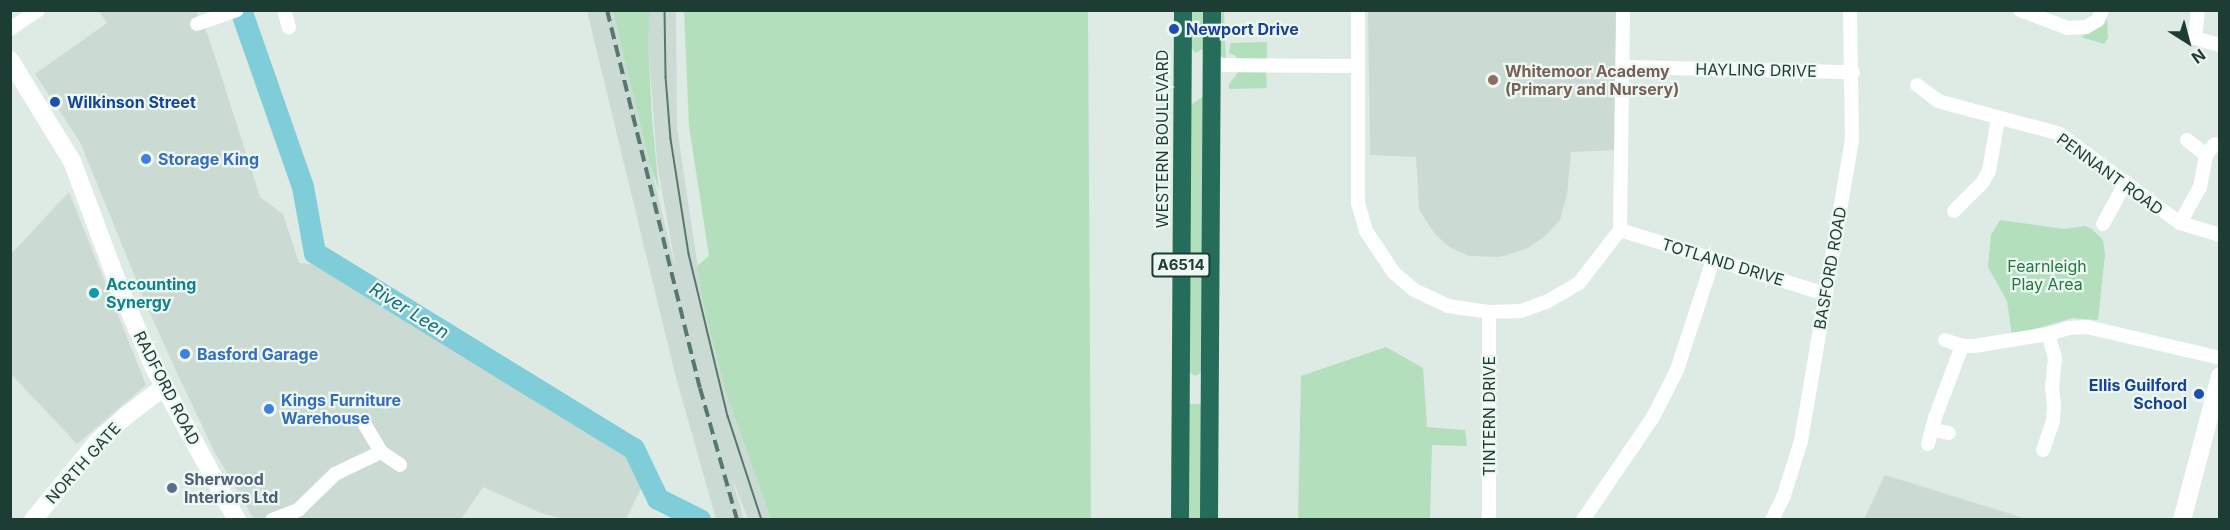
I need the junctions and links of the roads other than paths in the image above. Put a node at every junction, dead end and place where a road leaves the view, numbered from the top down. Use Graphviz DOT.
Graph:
graph roads {
  1 [pos="38,10"];
  2 [pos="237,10"];
  3 [pos="284,10"];
  4 [pos="1183,10"];
  5 [pos="1212,10"];
  6 [pos="1358,10"];
  7 [pos="1623,10"];
  8 [pos="1850,10"];
  9 [pos="2020,10"];
  10 [pos="2102,10"];
  11 [pos="2199,10"];
  12 [pos="197,24"];
  13 [pos="289,27"];
  14 [pos="10,29"];
  15 [pos="2220,45"];
  16 [pos="10,60"];
  17 [pos="1182,63"];
  18 [pos="1211,65"];
  19 [pos="1358,66"];
  20 [pos="1624,67"];
  21 [pos="1852,72"];
  22 [pos="1917,85"];
  23 [pos="1998,119"];
  24 [pos="2187,140"];
  25 [pos="2126,182"];
  26 [pos="1966,200"];
  27 [pos="1954,211"];
  28 [pos="1977,211"];
  29 [pos="2180,223"];
  30 [pos="2103,224"];
  31 [pos="1620,230"];
  32 [pos="2220,235"];
  33 [pos="1713,260"];
  34 [pos="1826,294"];
  35 [pos="1489,312"];
  36 [pos="2048,334"];
  37 [pos="1945,340"];
  38 [pos="1962,346"];
  39 [pos="2220,358"];
  40 [pos="2220,376"];
  41 [pos="1181,381"];
  42 [pos="1210,381"];
  43 [pos="164,387"];
  44 [pos="365,425"];
  45 [pos="1949,433"];
  46 [pos="2043,450"];
  47 [pos="381,452"];
  48 [pos="400,465"];
  49 [pos="232,517"];
  50 [pos="33,519"];
  51 [pos="272,519"];
  52 [pos="1180,519"];
  53 [pos="1209,519"];
  54 [pos="1489,519"];
  55 [pos="1583,519"];
  56 [pos="1772,519"];
  57 [pos="2182,519"];
  1 -- 14 [label="street"];
  2 -- 12 [label="street"];
  3 -- 13 [label="street"];
  4 -- 17 [label="highway, WESTERN BOULEVARD / A6514"];
  5 -- 18 [label="highway, A6514"];
  6 -- 19 [label="street"];
  7 -- 20 [label="street"];
  8 -- 21 [label="street, BASFORD ROAD"];
  9 -- 10 [label="street"];
  11 -- 15 [label="street"];
  16 -- 43 [label="street, RADFORD ROAD"];
  17 -- 18 [label="highway"];
  17 -- 41 [label="highway, WESTERN BOULEVARD / A6514"];
  18 -- 19 [label="street"];
  18 -- 42 [label="highway, A6514"];
  19 -- 35 [label="street"];
  20 -- 21 [label="street, HAYLING DRIVE"];
  20 -- 31 [label="street"];
  21 -- 34 [label="street, BASFORD ROAD"];
  22 -- 23 [label="street, PENNANT ROAD"];
  23 -- 25 [label="street, PENNANT ROAD"];
  23 -- 26 [label="street"];
  24 -- 29 [label="street"];
  25 -- 29 [label="street, PENNANT ROAD"];
  25 -- 30 [label="street"];
  26 -- 27 [label="street"];
  26 -- 28 [label="street"];
  29 -- 32 [label="street, PENNANT ROAD"];
  31 -- 33 [label="street, TOTLAND DRIVE"];
  31 -- 35 [label="street"];
  33 -- 34 [label="street, TOTLAND DRIVE"];
  33 -- 55 [label="street"];
  34 -- 56 [label="street, BASFORD ROAD"];
  35 -- 54 [label="street, TINTERN DRIVE"];
  36 -- 38 [label="street"];
  36 -- 39 [label="street"];
  36 -- 46 [label="street"];
  37 -- 38 [label="street"];
  38 -- 45 [label="street"];
  40 -- 57 [label="street"];
  41 -- 42 [label="highway"];
  41 -- 52 [label="highway, WESTERN BOULEVARD / A6514"];
  42 -- 53 [label="highway, A6514"];
  43 -- 49 [label="street, RADFORD ROAD"];
  43 -- 50 [label="street, NORTH GATE"];
  44 -- 47 [label="street"];
  47 -- 48 [label="street"];
  47 -- 51 [label="street"];
}
